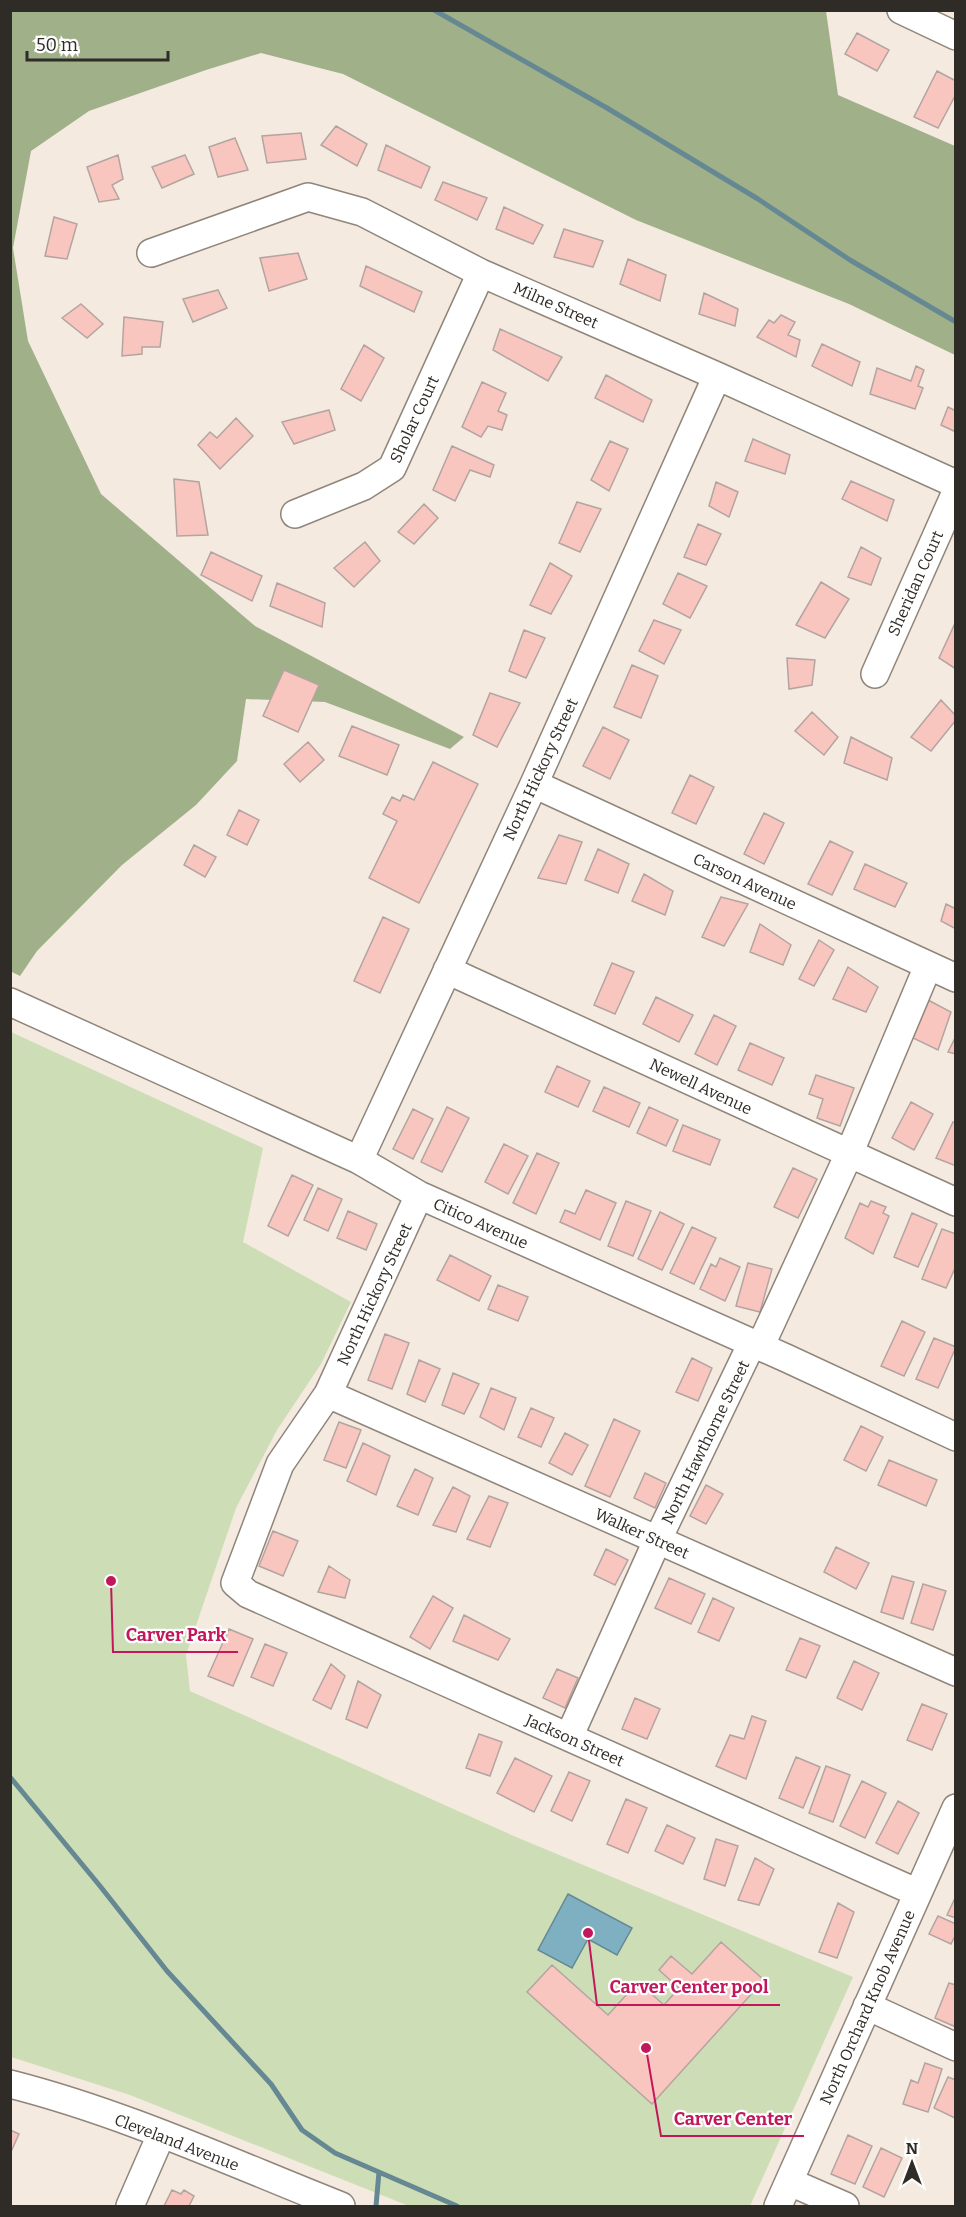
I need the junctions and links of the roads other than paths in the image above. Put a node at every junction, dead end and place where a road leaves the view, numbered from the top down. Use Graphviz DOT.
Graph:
graph roads {
  1 [pos="901,10"];
  2 [pos="956,36"];
  3 [pos="151,254"];
  4 [pos="481,273"];
  5 [pos="717,376"];
  6 [pos="956,484"];
  7 [pos="956,492"];
  8 [pos="295,514"];
  9 [pos="875,674"];
  10 [pos="534,784"];
  11 [pos="928,966"];
  12 [pos="447,970"];
  13 [pos="956,978"];
  14 [pos="10,1002"];
  15 [pos="849,1154"];
  16 [pos="358,1160"];
  17 [pos="419,1195"];
  18 [pos="956,1202"];
  19 [pos="756,1345"];
  20 [pos="328,1394"];
  21 [pos="956,1437"];
  22 [pos="657,1540"];
  23 [pos="235,1583"];
  24 [pos="956,1672"];
  25 [pos="570,1737"];
  26 [pos="956,1808"];
  27 [pos="949,1840"];
  28 [pos="918,1893"];
  29 [pos="867,2006"];
  30 [pos="956,2047"];
  31 [pos="10,2084"];
  32 [pos="162,2134"];
  33 [pos="790,2182"];
  34 [pos="130,2206"];
  35 [pos="341,2206"];
  36 [pos="778,2206"];
  37 [pos="845,2206"];
  1 -- 2 [label="street"];
  3 -- 4 [label="street, Milne Street"];
  4 -- 5 [label="street, Milne Street"];
  4 -- 8 [label="street, Sholar Court"];
  5 -- 6 [label="street, Milne Street"];
  5 -- 10 [label="street, North Hickory Street"];
  7 -- 9 [label="street, Sheridan Court"];
  10 -- 11 [label="street, Carson Avenue"];
  10 -- 12 [label="street, North Hickory Street"];
  11 -- 13 [label="street, Carson Avenue"];
  11 -- 15 [label="street, North Hawthorne Street"];
  12 -- 15 [label="street, Newell Avenue"];
  12 -- 16 [label="street, North Hickory Street"];
  14 -- 16 [label="street, Citico Avenue"];
  15 -- 18 [label="street, Newell Avenue"];
  15 -- 19 [label="street, North Hawthorne Street"];
  16 -- 17 [label="street, Citico Avenue"];
  17 -- 19 [label="street, Citico Avenue"];
  17 -- 20 [label="street, North Hickory Street"];
  19 -- 21 [label="street, Citico Avenue"];
  19 -- 22 [label="street, North Hawthorne Street"];
  20 -- 22 [label="street, Walker Street"];
  20 -- 23 [label="street, North Hickory Street"];
  22 -- 24 [label="street, Walker Street"];
  22 -- 25 [label="street, North Hawthorne Street"];
  23 -- 25 [label="street, Jackson Street"];
  25 -- 28 [label="street, Jackson Street"];
  26 -- 27 [label="street, North Orchard Knob Avenue"];
  27 -- 28 [label="street, North Orchard Knob Avenue"];
  28 -- 29 [label="street, North Orchard Knob Avenue"];
  29 -- 30 [label="street"];
  29 -- 33 [label="street, North Orchard Knob Avenue"];
  31 -- 32 [label="street, Cleveland Avenue"];
  32 -- 34 [label="street"];
  32 -- 35 [label="street, Cleveland Avenue"];
  33 -- 36 [label="street, North Orchard Knob Avenue"];
  33 -- 37 [label="street"];
}
